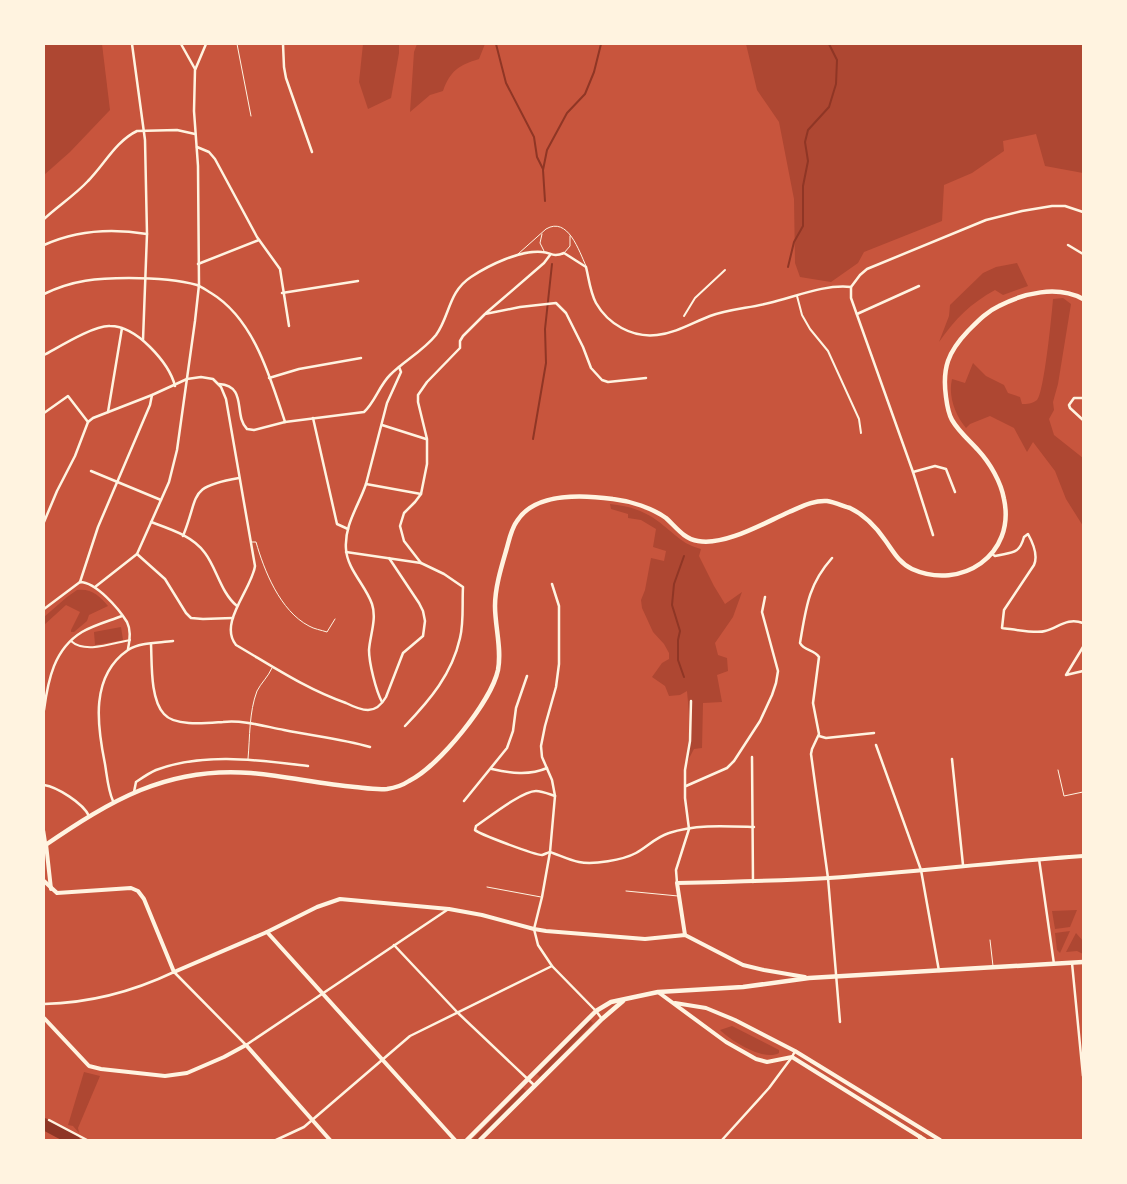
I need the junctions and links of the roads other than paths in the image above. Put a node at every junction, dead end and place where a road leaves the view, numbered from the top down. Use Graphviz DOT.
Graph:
graph roads {
  1 [pos="132,44"];
  2 [pos="181,44"];
  3 [pos="206,44"];
  4 [pos="237,44"];
  5 [pos="283,44"];
  6 [pos="195,70"];
  7 [pos="251,116"];
  8 [pos="144,131"];
  9 [pos="196,134"];
  10 [pos="197,147"];
  11 [pos="312,152"];
  12 [pos="1083,212"];
  13 [pos="44,219"];
  14 [pos="568,232"];
  15 [pos="542,233"];
  16 [pos="147,234"];
  17 [pos="259,240"];
  18 [pos="44,245"];
  19 [pos="1068,245"];
  20 [pos="545,252"];
  21 [pos="518,254"];
  22 [pos="564,254"];
  23 [pos="1083,254"];
  24 [pos="550,255"];
  25 [pos="198,264"];
  26 [pos="586,267"];
  27 [pos="725,270"];
  28 [pos="146,278"];
  29 [pos="358,281"];
  30 [pos="199,285"];
  31 [pos="919,286"];
  32 [pos="851,287"];
  33 [pos="282,293"];
  34 [pos="44,294"];
  35 [pos="798,296"];
  36 [pos="1083,298"];
  37 [pos="485,314"];
  38 [pos="857,314"];
  39 [pos="684,316"];
  40 [pos="289,326"];
  41 [pos="122,328"];
  42 [pos="143,340"];
  43 [pos="44,355"];
  44 [pos="361,358"];
  45 [pos="399,368"];
  46 [pos="269,378"];
  47 [pos="646,378"];
  48 [pos="187,379"];
  49 [pos="219,384"];
  50 [pos="175,386"];
  51 [pos="152,395"];
  52 [pos="1083,398"];
  53 [pos="108,412"];
  54 [pos="44,413"];
  55 [pos="313,418"];
  56 [pos="1083,420"];
  57 [pos="88,422"];
  58 [pos="285,422"];
  59 [pos="382,425"];
  60 [pos="861,433"];
  61 [pos="427,439"];
  62 [pos="91,471"];
  63 [pos="913,472"];
  64 [pos="239,478"];
  65 [pos="117,482"];
  66 [pos="366,484"];
  67 [pos="955,492"];
  68 [pos="421,494"];
  69 [pos="161,500"];
  70 [pos="44,522"];
  71 [pos="152,522"];
  72 [pos="348,530"];
  73 [pos="933,535"];
  74 [pos="183,536"];
  75 [pos="252,541"];
  76 [pos="346,552"];
  77 [pos="137,554"];
  78 [pos="992,554"];
  79 [pos="389,558"];
  80 [pos="832,558"];
  81 [pos="421,563"];
  82 [pos="80,582"];
  83 [pos="552,584"];
  84 [pos="95,587"];
  85 [pos="765,598"];
  86 [pos="237,606"];
  87 [pos="44,609"];
  88 [pos="122,616"];
  89 [pos="233,618"];
  90 [pos="335,619"];
  91 [pos="1083,624"];
  92 [pos="130,640"];
  93 [pos="71,641"];
  94 [pos="173,641"];
  95 [pos="151,644"];
  96 [pos="1083,646"];
  97 [pos="127,650"];
  98 [pos="273,668"];
  99 [pos="1083,671"];
  100 [pos="527,676"];
  101 [pos="691,701"];
  102 [pos="383,702"];
  103 [pos="44,710"];
  104 [pos="251,724"];
  105 [pos="405,726"];
  106 [pos="874,733"];
  107 [pos="819,736"];
  108 [pos="876,745"];
  109 [pos="370,747"];
  110 [pos="752,757"];
  111 [pos="248,759"];
  112 [pos="952,759"];
  113 [pos="308,766"];
  114 [pos="492,768"];
  115 [pos="547,768"];
  116 [pos="1058,770"];
  117 [pos="44,784"];
  118 [pos="686,786"];
  119 [pos="134,792"];
  120 [pos="1083,792"];
  121 [pos="555,796"];
  122 [pos="113,801"];
  123 [pos="464,801"];
  124 [pos="89,816"];
  125 [pos="754,827"];
  126 [pos="689,829"];
  127 [pos="44,831"];
  128 [pos="45,845"];
  129 [pos="550,852"];
  130 [pos="1083,856"];
  131 [pos="1039,859"];
  132 [pos="963,865"];
  133 [pos="921,870"];
  134 [pos="828,878"];
  135 [pos="44,881"];
  136 [pos="753,882"];
  137 [pos="677,883"];
  138 [pos="487,886"];
  139 [pos="51,890"];
  140 [pos="626,890"];
  141 [pos="679,896"];
  142 [pos="542,897"];
  143 [pos="449,909"];
  144 [pos="534,929"];
  145 [pos="267,932"];
  146 [pos="686,935"];
  147 [pos="990,940"];
  148 [pos="394,945"];
  149 [pos="1083,962"];
  150 [pos="1072,963"];
  151 [pos="1054,964"];
  152 [pos="552,966"];
  153 [pos="993,969"];
  154 [pos="939,971"];
  155 [pos="174,972"];
  156 [pos="837,976"];
  157 [pos="809,978"];
  158 [pos="658,992"];
  159 [pos="322,993"];
  160 [pos="624,1000"];
  161 [pos="673,1003"];
  162 [pos="44,1004"];
  163 [pos="596,1011"];
  164 [pos="458,1013"];
  165 [pos="44,1018"];
  166 [pos="602,1019"];
  167 [pos="840,1022"];
  168 [pos="246,1045"];
  169 [pos="795,1051"];
  170 [pos="792,1057"];
  171 [pos="383,1060"];
  172 [pos="1083,1076"];
  173 [pos="527,1078"];
  174 [pos="844,1080"];
  175 [pos="534,1085"];
  176 [pos="840,1087"];
  177 [pos="877,1102"];
  178 [pos="873,1108"];
  179 [pos="49,1120"];
  180 [pos="312,1121"];
  181 [pos="922,1129"];
  182 [pos="920,1138"];
  183 [pos="87,1140"];
  184 [pos="276,1140"];
  185 [pos="330,1140"];
  186 [pos="455,1140"];
  187 [pos="467,1140"];
  188 [pos="480,1140"];
  189 [pos="722,1140"];
  190 [pos="925,1140"];
  191 [pos="940,1140"];
  1 -- 8 [label="street"];
  2 -- 6 [label="street"];
  3 -- 6 [label="street"];
  4 -- 7 [label="lane"];
  5 -- 11 [label="street"];
  6 -- 9 [label="street"];
  8 -- 9 [label="street"];
  8 -- 13 [label="street"];
  8 -- 16 [label="street"];
  9 -- 10 [label="street"];
  10 -- 17 [label="street"];
  10 -- 25 [label="street"];
  12 -- 32 [label="street"];
  14 -- 15 [label="lane"];
  14 -- 22 [label="lane"];
  14 -- 26 [label="lane"];
  15 -- 20 [label="lane"];
  15 -- 21 [label="lane"];
  16 -- 18 [label="street"];
  16 -- 28 [label="street"];
  17 -- 25 [label="street"];
  17 -- 33 [label="street"];
  19 -- 23 [label="street"];
  20 -- 21 [label="street"];
  20 -- 24 [label="street"];
  21 -- 45 [label="street"];
  22 -- 24 [label="street"];
  22 -- 26 [label="street"];
  24 -- 37 [label="street"];
  25 -- 30 [label="street"];
  26 -- 35 [label="street"];
  27 -- 39 [label="street"];
  28 -- 30 [label="street"];
  28 -- 34 [label="street"];
  28 -- 42 [label="street"];
  29 -- 33 [label="street"];
  30 -- 46 [label="street"];
  30 -- 48 [label="street"];
  31 -- 38 [label="street"];
  32 -- 35 [label="street"];
  32 -- 38 [label="street"];
  33 -- 40 [label="street"];
  35 -- 60 [label="street"];
  36 -- 78 [label="main road"];
  37 -- 47 [label="street"];
  37 -- 61 [label="street"];
  38 -- 63 [label="street"];
  41 -- 42 [label="street"];
  41 -- 43 [label="street"];
  41 -- 53 [label="street"];
  42 -- 50 [label="street"];
  44 -- 46 [label="street"];
  45 -- 55 [label="street"];
  45 -- 59 [label="street"];
  46 -- 58 [label="street"];
  48 -- 49 [label="street"];
  48 -- 50 [label="street"];
  48 -- 69 [label="street"];
  49 -- 58 [label="street"];
  49 -- 64 [label="street"];
  50 -- 51 [label="street"];
  51 -- 53 [label="street"];
  51 -- 65 [label="street"];
  52 -- 56 [label="street"];
  53 -- 57 [label="street"];
  54 -- 57 [label="street"];
  55 -- 58 [label="street"];
  55 -- 72 [label="street"];
  57 -- 70 [label="street"];
  59 -- 61 [label="street"];
  59 -- 66 [label="street"];
  61 -- 68 [label="street"];
  62 -- 65 [label="street"];
  63 -- 67 [label="street"];
  63 -- 73 [label="street"];
  64 -- 74 [label="street"];
  64 -- 75 [label="street"];
  65 -- 69 [label="street"];
  65 -- 82 [label="street"];
  66 -- 68 [label="street"];
  66 -- 72 [label="street"];
  68 -- 81 [label="street"];
  69 -- 71 [label="street"];
  71 -- 74 [label="street"];
  71 -- 77 [label="street"];
  72 -- 76 [label="street"];
  74 -- 86 [label="street"];
  75 -- 86 [label="street"];
  75 -- 90 [label="lane"];
  76 -- 79 [label="street"];
  76 -- 102 [label="street"];
  77 -- 84 [label="street"];
  77 -- 89 [label="street"];
  78 -- 91 [label="street"];
  78 -- 119 [label="main road"];
  79 -- 81 [label="street"];
  79 -- 102 [label="street"];
  80 -- 107 [label="street"];
  81 -- 105 [label="street"];
  82 -- 84 [label="street"];
  82 -- 87 [label="street"];
  83 -- 115 [label="street"];
  84 -- 88 [label="street"];
  85 -- 118 [label="street"];
  86 -- 89 [label="street"];
  88 -- 92 [label="street"];
  88 -- 93 [label="street"];
  89 -- 98 [label="street"];
  92 -- 93 [label="street"];
  92 -- 97 [label="street"];
  93 -- 103 [label="street"];
  94 -- 95 [label="street"];
  95 -- 97 [label="street"];
  95 -- 104 [label="street"];
  96 -- 99 [label="street"];
  97 -- 122 [label="street"];
  98 -- 102 [label="street"];
  98 -- 104 [label="lane"];
  100 -- 114 [label="street"];
  101 -- 118 [label="street"];
  104 -- 109 [label="street"];
  104 -- 111 [label="lane"];
  106 -- 107 [label="street"];
  107 -- 134 [label="street"];
  108 -- 133 [label="street"];
  110 -- 125 [label="street"];
  111 -- 113 [label="street"];
  111 -- 119 [label="street"];
  112 -- 132 [label="street"];
  114 -- 115 [label="street"];
  114 -- 123 [label="street"];
  115 -- 121 [label="street"];
  116 -- 120 [label="lane"];
  117 -- 124 [label="street"];
  118 -- 126 [label="street"];
  119 -- 122 [label="main road"];
  121 -- 129 [label="street"];
  121 -- 129 [label="street"];
  122 -- 124 [label="main road"];
  124 -- 128 [label="main road"];
  125 -- 126 [label="street"];
  125 -- 136 [label="street"];
  126 -- 129 [label="street"];
  126 -- 137 [label="street"];
  127 -- 128 [label="street"];
  128 -- 139 [label="main road"];
  129 -- 142 [label="street"];
  130 -- 131 [label="main road"];
  131 -- 132 [label="main road"];
  131 -- 151 [label="street"];
  132 -- 133 [label="main road"];
  133 -- 134 [label="main road"];
  133 -- 154 [label="street"];
  134 -- 136 [label="main road"];
  134 -- 156 [label="street"];
  135 -- 139 [label="main road"];
  136 -- 137 [label="main road"];
  137 -- 141 [label="main road"];
  138 -- 142 [label="lane"];
  139 -- 155 [label="main road"];
  140 -- 141 [label="lane"];
  141 -- 146 [label="main road"];
  142 -- 144 [label="street"];
  143 -- 144 [label="main road"];
  143 -- 145 [label="main road"];
  143 -- 148 [label="street"];
  144 -- 146 [label="main road"];
  144 -- 152 [label="street"];
  145 -- 155 [label="main road"];
  145 -- 159 [label="main road"];
  146 -- 157 [label="main road"];
  147 -- 153 [label="lane"];
  148 -- 159 [label="street"];
  148 -- 164 [label="street"];
  149 -- 150 [label="main road"];
  150 -- 151 [label="main road"];
  150 -- 172 [label="street"];
  151 -- 153 [label="main road"];
  152 -- 163 [label="street"];
  152 -- 164 [label="street"];
  153 -- 154 [label="main road"];
  154 -- 156 [label="main road"];
  155 -- 162 [label="street"];
  155 -- 168 [label="street"];
  156 -- 157 [label="main road"];
  156 -- 167 [label="street"];
  157 -- 158 [label="main road"];
  158 -- 160 [label="main road"];
  158 -- 161 [label="main road"];
  159 -- 168 [label="street"];
  159 -- 171 [label="main road"];
  160 -- 163 [label="main road"];
  160 -- 166 [label="main road"];
  161 -- 169 [label="main road"];
  161 -- 170 [label="main road"];
  163 -- 166 [label="street"];
  163 -- 173 [label="main road"];
  164 -- 171 [label="street"];
  164 -- 173 [label="street"];
  165 -- 168 [label="main road"];
  166 -- 175 [label="main road"];
  168 -- 180 [label="main road"];
  169 -- 170 [label="street"];
  169 -- 174 [label="main road"];
  170 -- 176 [label="main road"];
  170 -- 189 [label="street"];
  171 -- 180 [label="street"];
  171 -- 186 [label="main road"];
  173 -- 175 [label="street"];
  173 -- 187 [label="main road"];
  174 -- 176 [label="main road"];
  174 -- 177 [label="main road"];
  175 -- 188 [label="main road"];
  176 -- 178 [label="main road"];
  177 -- 178 [label="main road"];
  177 -- 181 [label="main road"];
  178 -- 182 [label="main road"];
  179 -- 183 [label="street"];
  180 -- 184 [label="street"];
  180 -- 185 [label="main road"];
  181 -- 182 [label="main road"];
  181 -- 191 [label="main road"];
  182 -- 190 [label="main road"];
}
